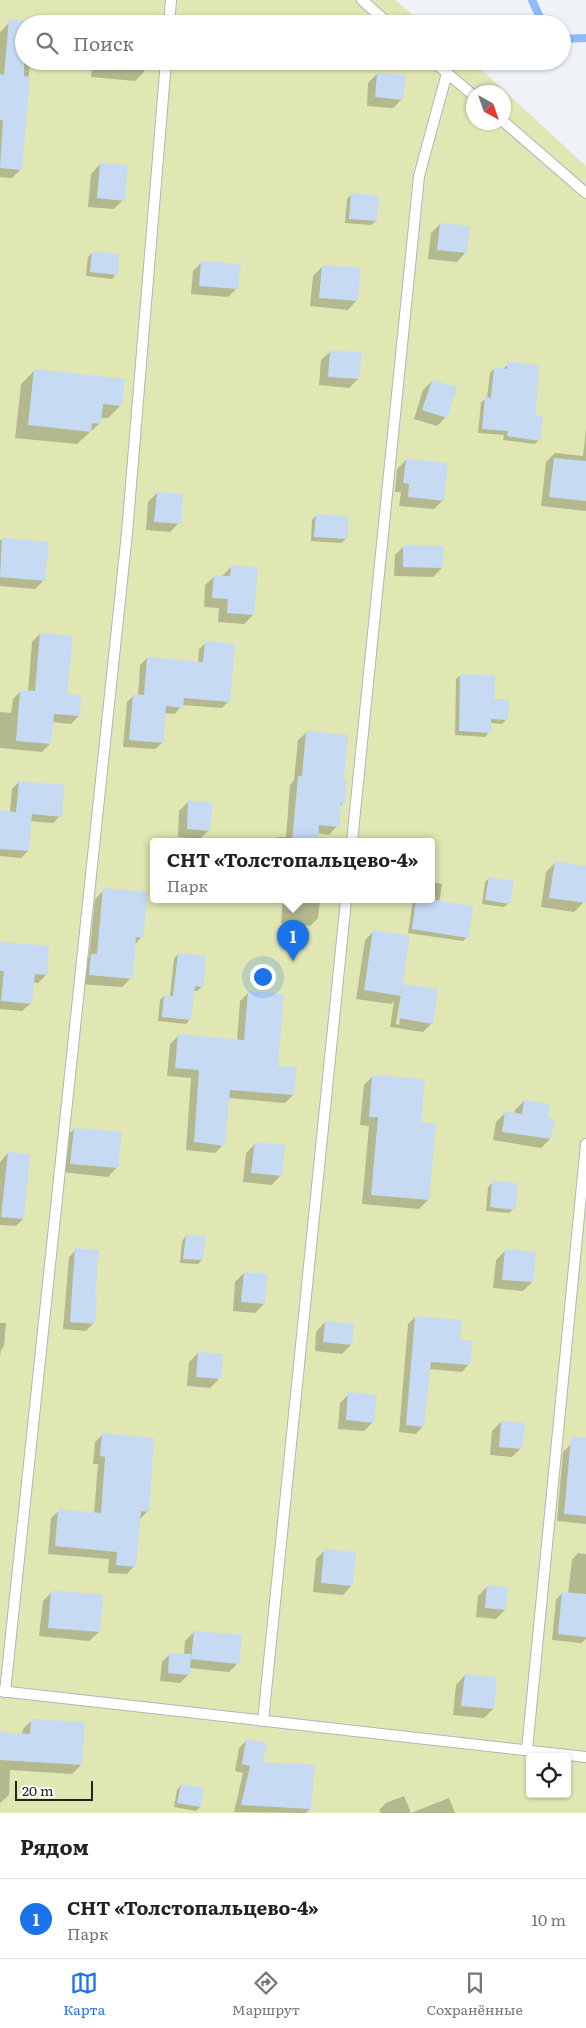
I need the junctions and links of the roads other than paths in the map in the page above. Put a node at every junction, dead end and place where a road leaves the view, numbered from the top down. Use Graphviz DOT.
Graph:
graph roads {
  1 [pos="171,0"];
  2 [pos="362,0"];
  3 [pos="170,15"];
  4 [pos="379,15"];
  5 [pos="165,70"];
  6 [pos="443,70"];
  7 [pos="446,73"];
  8 [pos="466,89"];
  9 [pos="511,128"];
  10 [pos="586,193"];
  11 [pos="352,838"];
  12 [pos="346,903"];
  13 [pos="586,1144"];
  14 [pos="3,1692"];
  15 [pos="263,1720"];
  16 [pos="527,1750"];
  17 [pos="586,1757"];
  1 -- 3 [label="lane"];
  2 -- 4 [label="lane"];
  5 -- 14 [label="lane"];
  6 -- 7 [label="lane"];
  7 -- 8 [label="lane"];
  7 -- 11 [label="lane"];
  9 -- 10 [label="lane"];
  12 -- 15 [label="lane"];
  13 -- 16 [label="lane"];
  14 -- 15 [label="lane"];
  15 -- 16 [label="lane"];
  16 -- 17 [label="lane"];
}
